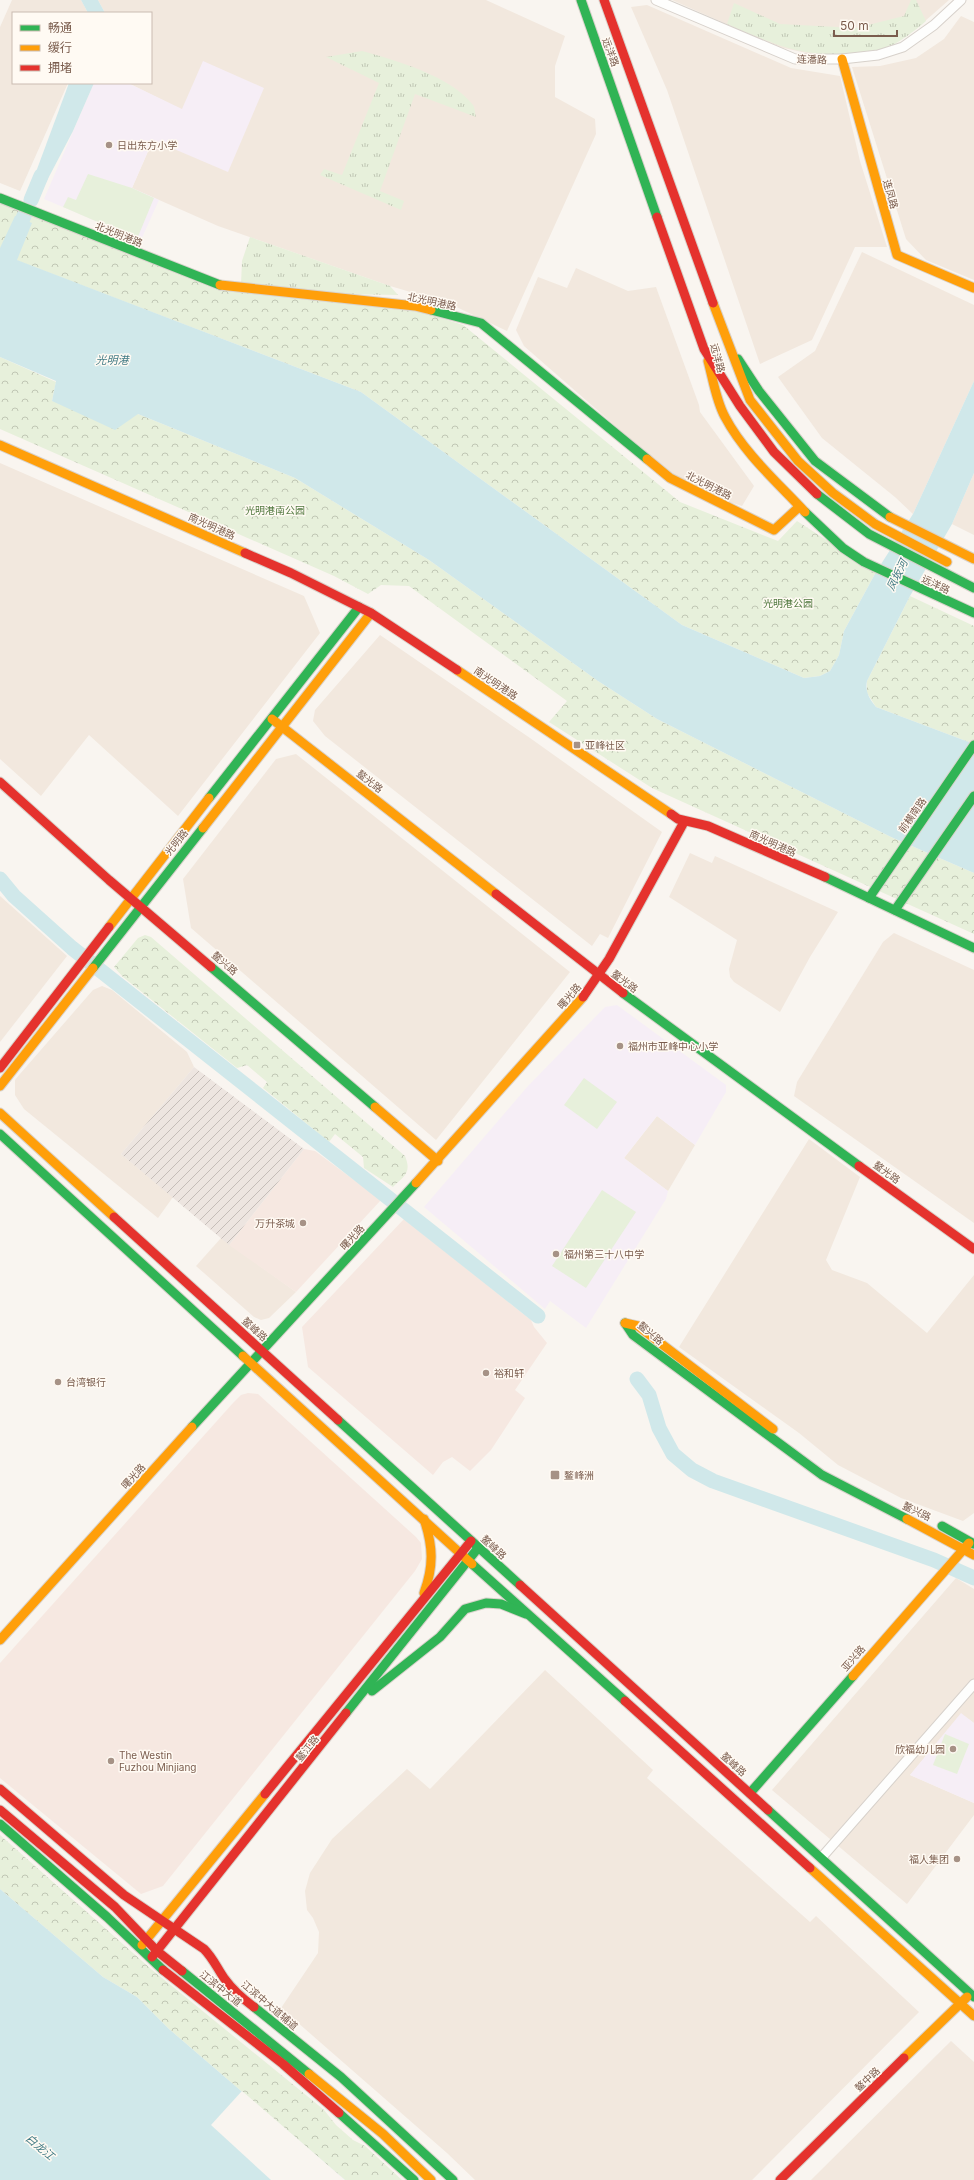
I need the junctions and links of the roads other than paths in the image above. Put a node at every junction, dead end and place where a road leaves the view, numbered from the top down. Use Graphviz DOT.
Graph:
graph roads {
  1 [pos="581,0"];
  2 [pos="604,0"];
  3 [pos="656,0"];
  4 [pos="961,0"];
  5 [pos="842,59"];
  6 [pos="0,198"];
  7 [pos="974,288"];
  8 [pos="728,345"];
  9 [pos="704,349"];
  10 [pos="0,445"];
  11 [pos="799,507"];
  12 [pos="974,559"];
  13 [pos="954,565"];
  14 [pos="974,588"];
  15 [pos="359,607"];
  16 [pos="371,613"];
  17 [pos="974,613"];
  18 [pos="272,719"];
  19 [pos="283,727"];
  20 [pos="974,745"];
  21 [pos="0,782"];
  22 [pos="974,796"];
  23 [pos="684,822"];
  24 [pos="131,898"];
  25 [pos="869,898"];
  26 [pos="140,906"];
  27 [pos="895,910"];
  28 [pos="974,948"];
  29 [pos="600,975"];
  30 [pos="0,1068"];
  31 [pos="0,1086"];
  32 [pos="0,1113"];
  33 [pos="0,1134"];
  34 [pos="438,1161"];
  35 [pos="974,1249"];
  36 [pos="262,1350"];
  37 [pos="251,1362"];
  38 [pos="424,1519"];
  39 [pos="471,1541"];
  40 [pos="971,1543"];
  41 [pos="478,1548"];
  42 [pos="462,1554"];
  43 [pos="974,1555"];
  44 [pos="469,1561"];
  45 [pos="420,1602"];
  46 [pos="530,1616"];
  47 [pos="2,1635"];
  48 [pos="974,1684"];
  49 [pos="357,1703"];
  50 [pos="0,1789"];
  51 [pos="750,1793"];
  52 [pos="0,1810"];
  53 [pos="0,1824"];
  54 [pos="822,1857"];
  55 [pos="162,1922"];
  56 [pos="174,1930"];
  57 [pos="147,1939"];
  58 [pos="140,1948"];
  59 [pos="157,1951"];
  60 [pos="150,1959"];
  61 [pos="972,1995"];
  62 [pos="960,2004"];
  63 [pos="974,2016"];
  64 [pos="414,2180"];
  65 [pos="431,2180"];
  66 [pos="453,2180"];
  67 [pos="780,2180"];
  1 -- 9 [label="main road, 远洋路"];
  2 -- 8 [label="main road, 远洋路"];
  3 -- 5 [label="street, 连潘路"];
  4 -- 5 [label="street, 连潘路"];
  5 -- 7 [label="main road, 连凤路"];
  6 -- 11 [label="main road, 北光明港路"];
  8 -- 12 [label="main road, 远洋路"];
  8 -- 13 [label="main road"];
  9 -- 11 [label="main road, 远洋路"];
  9 -- 14 [label="main road"];
  10 -- 15 [label="main road, 南光明港路"];
  11 -- 17 [label="main road, 远洋路"];
  15 -- 16 [label="main road, 南光明港路"];
  15 -- 18 [label="main road, 光明路"];
  16 -- 19 [label="main road, 光明路"];
  16 -- 23 [label="main road, 南光明港路"];
  18 -- 19 [label="main road, 鳌光路"];
  18 -- 24 [label="main road, 光明路"];
  19 -- 26 [label="main road, 光明路"];
  19 -- 29 [label="main road, 鳌光路"];
  20 -- 25 [label="main road, 前横南路"];
  21 -- 24 [label="main road, 鳌兴路"];
  22 -- 27 [label="main road"];
  23 -- 25 [label="main road, 南光明港路"];
  23 -- 29 [label="main road, 曙光路"];
  24 -- 26 [label="main road, 鳌兴路"];
  24 -- 30 [label="main road, 光明路"];
  25 -- 27 [label="main road, 南光明港路"];
  26 -- 31 [label="main road, 光明路"];
  26 -- 34 [label="main road, 鳌兴路"];
  27 -- 28 [label="main road, 南光明港路"];
  29 -- 34 [label="main road, 曙光路"];
  29 -- 35 [label="main road, 鳌光路"];
  32 -- 36 [label="main road, 鳌峰路"];
  33 -- 37 [label="main road"];
  34 -- 36 [label="main road, 曙光路"];
  36 -- 37 [label="main road, 曙光路"];
  36 -- 39 [label="main road, 鳌峰路"];
  37 -- 38 [label="main road"];
  37 -- 47 [label="main road, 曙光路"];
  38 -- 42 [label="main road"];
  38 -- 45 [label="main road"];
  39 -- 41 [label="main road, 鳌峰路"];
  39 -- 42 [label="main road, 鳌江路"];
  40 -- 40 [label="main road, 鳌兴路"];
  40 -- 43 [label="main road, 鳌兴路"];
  40 -- 51 [label="main road, 亚兴路"];
  41 -- 44 [label="main road, 鳌江路"];
  41 -- 51 [label="main road, 鳌峰路"];
  42 -- 44 [label="main road"];
  42 -- 45 [label="main road, 鳌江路"];
  44 -- 46 [label="main road"];
  44 -- 49 [label="main road, 鳌江路"];
  45 -- 55 [label="main road, 鳌江路"];
  46 -- 49 [label="main road"];
  46 -- 62 [label="main road"];
  48 -- 54 [label="street"];
  49 -- 56 [label="main road, 鳌江路"];
  50 -- 55 [label="main road, 江滨中大道辅道"];
  51 -- 54 [label="main road, 鳌峰路"];
  52 -- 57 [label="main road, 江滨中大道"];
  53 -- 58 [label="main road"];
  54 -- 61 [label="main road, 鳌峰路"];
  55 -- 56 [label="main road, 江滨中大道辅道"];
  55 -- 57 [label="main road, 鳌江路"];
  56 -- 59 [label="main road, 鳌江路"];
  56 -- 66 [label="main road, 江滨中大道辅道"];
  57 -- 58 [label="main road, 鳌江路"];
  57 -- 59 [label="main road, 江滨中大道"];
  58 -- 60 [label="main road"];
  59 -- 60 [label="main road, 鳌江路"];
  59 -- 65 [label="main road, 江滨中大道"];
  60 -- 64 [label="main road"];
  61 -- 62 [label="main road, 鳌中路"];
  62 -- 63 [label="main road"];
  62 -- 67 [label="main road, 鳌中路"];
}
